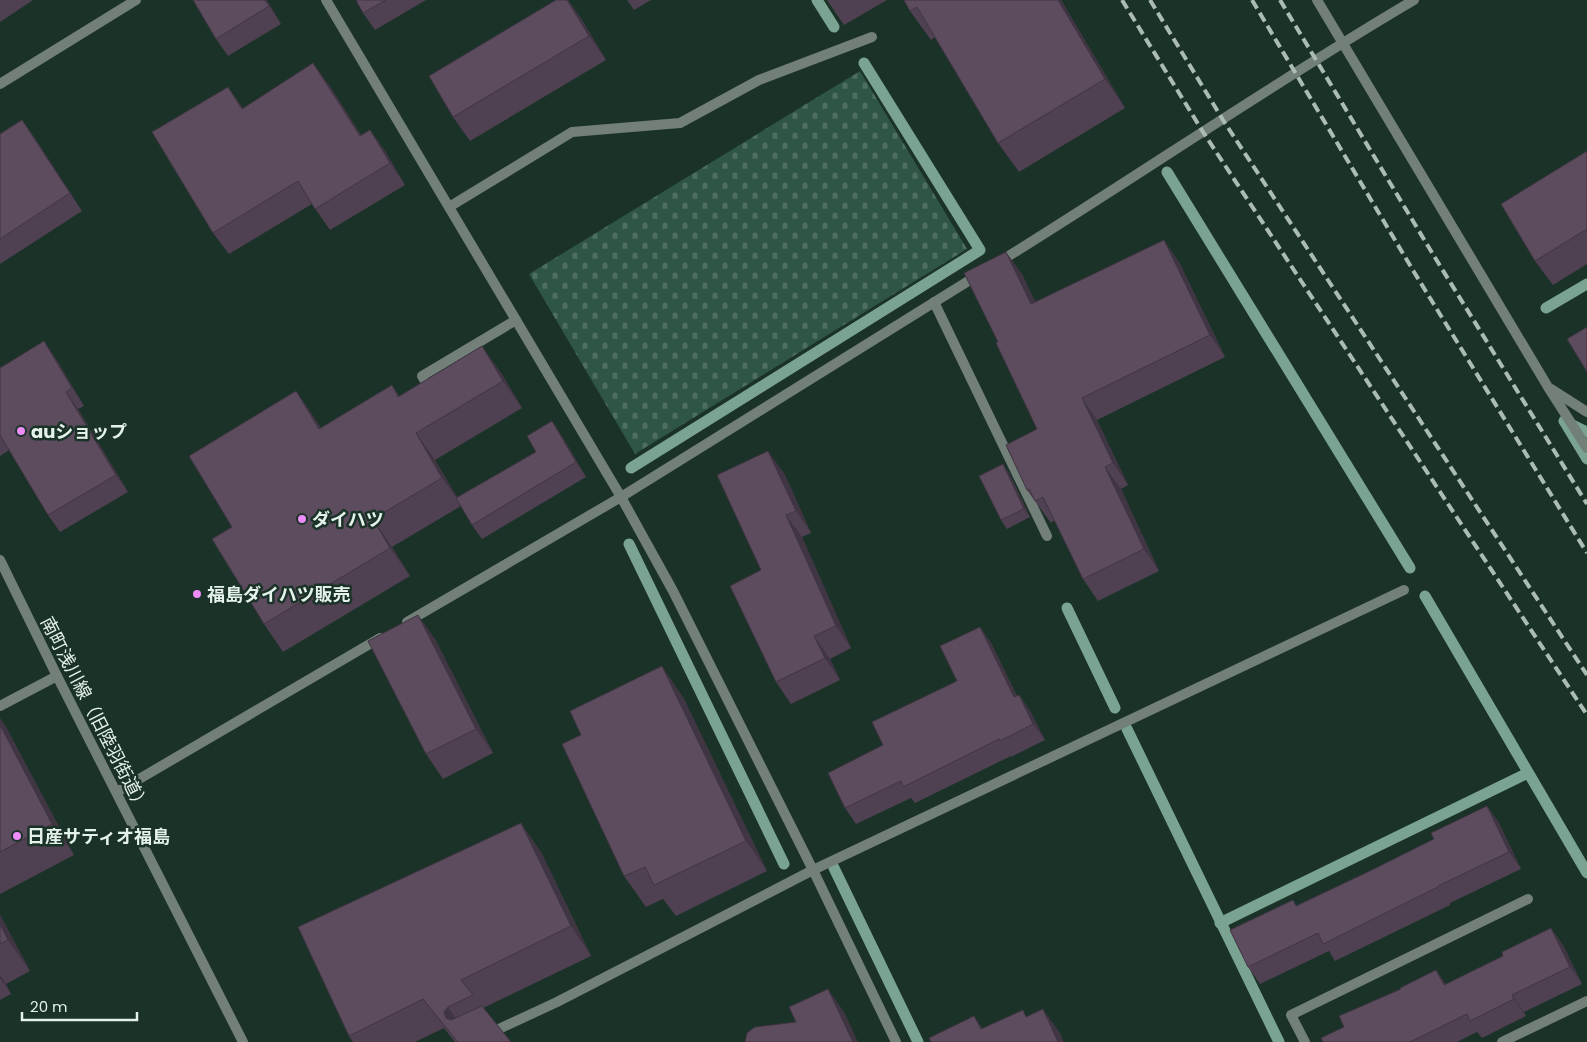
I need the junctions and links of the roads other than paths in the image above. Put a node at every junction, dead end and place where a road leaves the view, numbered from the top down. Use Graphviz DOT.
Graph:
graph roads {
  1 [pos="136,0"];
  2 [pos="326,0"];
  3 [pos="1318,0"];
  4 [pos="1414,0"];
  5 [pos="872,37"];
  6 [pos="1343,42"];
  7 [pos="0,84"];
  8 [pos="449,207"];
  9 [pos="934,302"];
  10 [pos="516,320"];
  11 [pos="1548,387"];
  12 [pos="436,399"];
  13 [pos="1587,412"];
  14 [pos="1587,448"];
  15 [pos="621,497"];
  16 [pos="1046,536"];
  17 [pos="0,560"];
  18 [pos="1404,590"];
  19 [pos="57,676"];
  20 [pos="0,706"];
  21 [pos="117,792"];
  22 [pos="813,870"];
  23 [pos="1528,899"];
  24 [pos="1587,1000"];
  25 [pos="243,1042"];
  26 [pos="471,1042"];
  27 [pos="896,1042"];
  28 [pos="1305,1042"];
  29 [pos="1502,1042"];
  1 -- 7 [label="street"];
  2 -- 8 [label="street"];
  3 -- 6 [label="street"];
  4 -- 6 [label="street"];
  5 -- 8 [label="street"];
  6 -- 9 [label="street"];
  6 -- 11 [label="street"];
  8 -- 10 [label="street"];
  9 -- 15 [label="street"];
  9 -- 16 [label="street"];
  10 -- 12 [label="street"];
  10 -- 15 [label="street"];
  11 -- 13 [label="street"];
  11 -- 14 [label="street"];
  15 -- 21 [label="street"];
  15 -- 22 [label="street"];
  17 -- 19 [label="street, 南町浅川線（旧陸羽街道）"];
  18 -- 22 [label="street"];
  19 -- 20 [label="street"];
  19 -- 21 [label="street, 南町浅川線（旧陸羽街道）"];
  21 -- 25 [label="street, 南町浅川線（旧陸羽街道）"];
  22 -- 26 [label="street"];
  22 -- 27 [label="street"];
  23 -- 28 [label="street"];
  24 -- 29 [label="street"];
}
